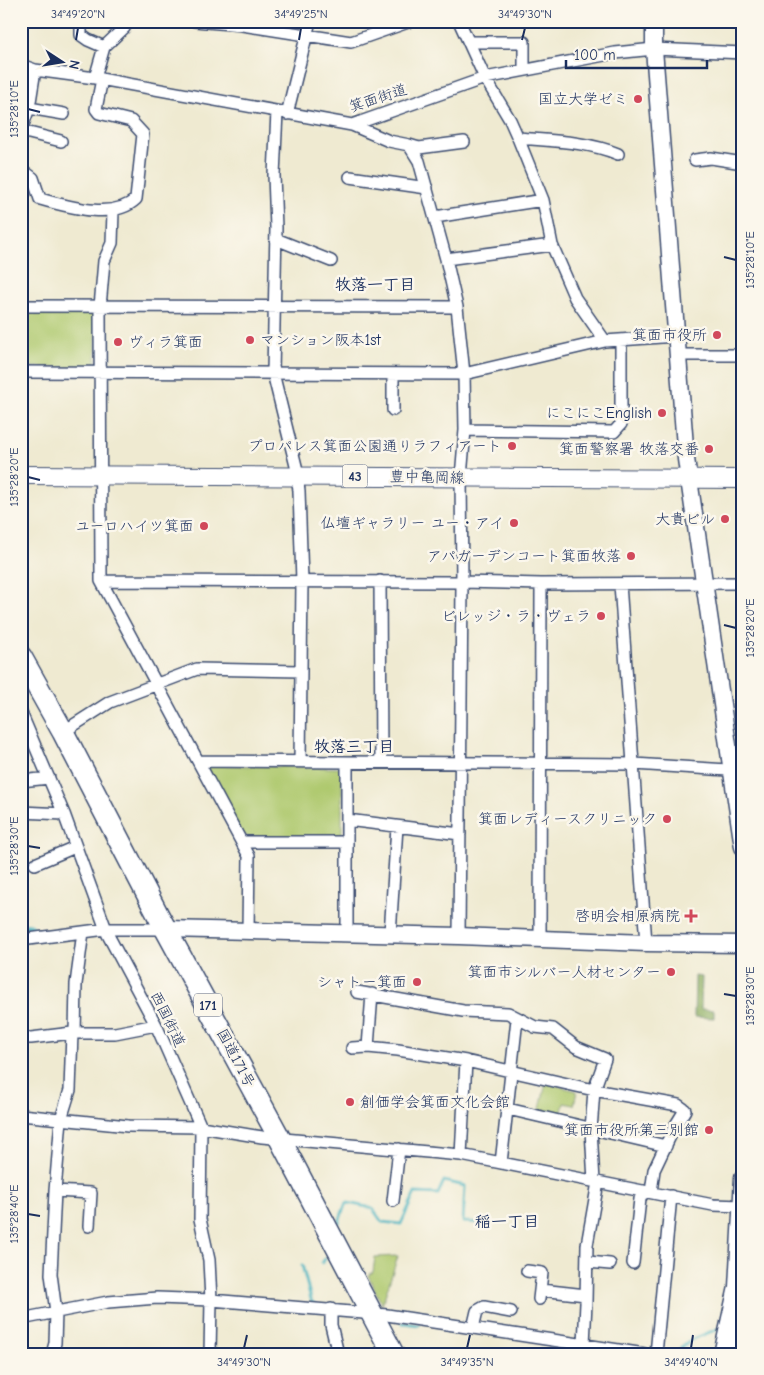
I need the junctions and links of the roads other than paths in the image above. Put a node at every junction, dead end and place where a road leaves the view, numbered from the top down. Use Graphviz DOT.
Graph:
graph roads {
  1 [pos="81,21"];
  2 [pos="128,21"];
  3 [pos="195,21"];
  4 [pos="310,21"];
  5 [pos="411,21"];
  6 [pos="459,21"];
  7 [pos="654,21"];
  8 [pos="307,34"];
  9 [pos="468,42"];
  10 [pos="104,47"];
  11 [pos="654,49"];
  12 [pos="743,53"];
  13 [pos="21,65"];
  14 [pos="35,70"];
  15 [pos="524,70"];
  16 [pos="98,78"];
  17 [pos="485,78"];
  18 [pos="29,108"];
  19 [pos="282,112"];
  20 [pos="64,114"];
  21 [pos="352,125"];
  22 [pos="21,131"];
  23 [pos="518,138"];
  24 [pos="61,141"];
  25 [pos="464,142"];
  26 [pos="409,145"];
  27 [pos="618,154"];
  28 [pos="695,160"];
  29 [pos="743,162"];
  30 [pos="21,169"];
  31 [pos="350,177"];
  32 [pos="427,188"];
  33 [pos="543,200"];
  34 [pos="113,211"];
  35 [pos="435,217"];
  36 [pos="276,239"];
  37 [pos="552,245"];
  38 [pos="446,259"];
  39 [pos="331,261"];
  40 [pos="21,306"];
  41 [pos="100,307"];
  42 [pos="274,307"];
  43 [pos="457,307"];
  44 [pos="676,336"];
  45 [pos="621,340"];
  46 [pos="605,341"];
  47 [pos="678,355"];
  48 [pos="743,355"];
  49 [pos="21,372"];
  50 [pos="100,373"];
  51 [pos="273,373"];
  52 [pos="393,374"];
  53 [pos="464,374"];
  54 [pos="393,410"];
  55 [pos="465,430"];
  56 [pos="21,474"];
  57 [pos="100,476"];
  58 [pos="298,476"];
  59 [pos="461,477"];
  60 [pos="690,479"];
  61 [pos="743,479"];
  62 [pos="101,581"];
  63 [pos="302,581"];
  64 [pos="380,581"];
  65 [pos="462,582"];
  66 [pos="705,583"];
  67 [pos="743,583"];
  68 [pos="541,584"];
  69 [pos="620,584"];
  70 [pos="21,658"];
  71 [pos="300,671"];
  72 [pos="156,684"];
  73 [pos="21,713"];
  74 [pos="25,729"];
  75 [pos="63,732"];
  76 [pos="198,761"];
  77 [pos="300,761"];
  78 [pos="346,762"];
  79 [pos="381,762"];
  80 [pos="460,763"];
  81 [pos="540,763"];
  82 [pos="634,764"];
  83 [pos="737,771"];
  84 [pos="49,778"];
  85 [pos="21,780"];
  86 [pos="21,812"];
  87 [pos="64,814"];
  88 [pos="347,820"];
  89 [pos="397,826"];
  90 [pos="460,834"];
  91 [pos="242,842"];
  92 [pos="347,842"];
  93 [pos="75,847"];
  94 [pos="743,848"];
  95 [pos="35,864"];
  96 [pos="106,928"];
  97 [pos="166,929"];
  98 [pos="248,930"];
  99 [pos="83,932"];
  100 [pos="347,933"];
  101 [pos="390,934"];
  102 [pos="459,936"];
  103 [pos="540,939"];
  104 [pos="21,940"];
  105 [pos="646,943"];
  106 [pos="743,944"];
  107 [pos="356,992"];
  108 [pos="372,994"];
  109 [pos="517,1019"];
  110 [pos="156,1026"];
  111 [pos="74,1033"];
  112 [pos="21,1038"];
  113 [pos="352,1048"];
  114 [pos="368,1048"];
  115 [pos="466,1061"];
  116 [pos="511,1070"];
  117 [pos="594,1090"];
  118 [pos="508,1109"];
  119 [pos="21,1115"];
  120 [pos="61,1119"];
  121 [pos="202,1127"];
  122 [pos="591,1130"];
  123 [pos="280,1138"];
  124 [pos="666,1146"];
  125 [pos="398,1149"];
  126 [pos="461,1155"];
  127 [pos="501,1163"];
  128 [pos="743,1177"];
  129 [pos="596,1182"];
  130 [pos="55,1191"];
  131 [pos="648,1191"];
  132 [pos="671,1196"];
  133 [pos="393,1201"];
  134 [pos="742,1206"];
  135 [pos="89,1226"];
  136 [pos="588,1262"];
  137 [pos="633,1262"];
  138 [pos="610,1264"];
  139 [pos="527,1271"];
  140 [pos="737,1288"];
  141 [pos="586,1295"];
  142 [pos="211,1300"];
  143 [pos="331,1310"];
  144 [pos="56,1312"];
  145 [pos="511,1312"];
  146 [pos="373,1313"];
  147 [pos="22,1319"];
  148 [pos="473,1328"];
  149 [pos="584,1344"];
  150 [pos="617,1352"];
  151 [pos="52,1354"];
  152 [pos="210,1354"];
  153 [pos="338,1354"];
  154 [pos="393,1354"];
  155 [pos="645,1354"];
  156 [pos="656,1354"];
  157 [pos="722,1354"];
  158 [pos="739,1354"];
  1 -- 10 [label="street"];
  2 -- 10 [label="street"];
  3 -- 8 [label="street"];
  4 -- 8 [label="street"];
  5 -- 8 [label="street"];
  6 -- 9 [label="street"];
  7 -- 11 [label="street"];
  8 -- 19 [label="street"];
  9 -- 15 [label="street"];
  9 -- 17 [label="street"];
  10 -- 16 [label="street"];
  11 -- 12 [label="street, 箕面街道"];
  11 -- 15 [label="street, 箕面街道"];
  11 -- 44 [label="street"];
  13 -- 14 [label="street, 箕面街道"];
  14 -- 16 [label="street, 箕面街道"];
  14 -- 18 [label="street"];
  15 -- 17 [label="street, 箕面街道"];
  16 -- 19 [label="street, 箕面街道"];
  16 -- 34 [label="street"];
  17 -- 21 [label="street, 箕面街道"];
  17 -- 23 [label="street"];
  18 -- 20 [label="street"];
  18 -- 22 [label="street"];
  19 -- 21 [label="street, 箕面街道"];
  19 -- 36 [label="street"];
  21 -- 26 [label="street"];
  22 -- 24 [label="street"];
  23 -- 27 [label="street"];
  23 -- 33 [label="street"];
  25 -- 26 [label="street"];
  26 -- 32 [label="street"];
  28 -- 29 [label="street"];
  30 -- 34 [label="street"];
  31 -- 32 [label="street"];
  32 -- 35 [label="street"];
  33 -- 35 [label="street"];
  33 -- 37 [label="street"];
  34 -- 41 [label="street"];
  35 -- 38 [label="street"];
  36 -- 39 [label="street"];
  36 -- 42 [label="street"];
  37 -- 38 [label="street"];
  37 -- 46 [label="street"];
  38 -- 43 [label="street"];
  40 -- 41 [label="street"];
  41 -- 42 [label="street"];
  41 -- 50 [label="street"];
  42 -- 43 [label="street"];
  42 -- 51 [label="street"];
  43 -- 53 [label="street"];
  44 -- 45 [label="street"];
  44 -- 47 [label="street"];
  45 -- 46 [label="street"];
  45 -- 55 [label="street"];
  46 -- 53 [label="street"];
  47 -- 48 [label="street"];
  47 -- 60 [label="street"];
  49 -- 50 [label="street"];
  50 -- 51 [label="street"];
  50 -- 57 [label="street"];
  51 -- 52 [label="street"];
  51 -- 58 [label="street"];
  52 -- 53 [label="street"];
  52 -- 54 [label="street"];
  53 -- 55 [label="street"];
  55 -- 59 [label="street"];
  56 -- 57 [label="main road, 豊中亀岡線 / 43"];
  57 -- 58 [label="main road, 豊中亀岡線 / 43"];
  57 -- 62 [label="street"];
  58 -- 59 [label="main road, 豊中亀岡線 / 43"];
  58 -- 63 [label="street"];
  59 -- 60 [label="main road, 豊中亀岡線 / 43"];
  59 -- 65 [label="street"];
  60 -- 61 [label="main road, 豊中亀岡線 / 43"];
  60 -- 66 [label="street"];
  62 -- 63 [label="street"];
  62 -- 72 [label="street"];
  63 -- 64 [label="street"];
  63 -- 71 [label="street"];
  64 -- 65 [label="street"];
  64 -- 79 [label="street"];
  65 -- 68 [label="street"];
  65 -- 80 [label="street"];
  66 -- 67 [label="street"];
  66 -- 69 [label="street"];
  66 -- 83 [label="street"];
  68 -- 69 [label="street"];
  68 -- 81 [label="street"];
  69 -- 82 [label="street"];
  70 -- 75 [label="highway, 国道171号 / 171"];
  71 -- 72 [label="street"];
  71 -- 77 [label="street"];
  72 -- 75 [label="street"];
  72 -- 76 [label="street"];
  73 -- 74 [label="street, 西国街道"];
  74 -- 84 [label="street, 西国街道"];
  75 -- 97 [label="highway, 国道171号 / 171"];
  76 -- 77 [label="street"];
  76 -- 91 [label="street"];
  77 -- 78 [label="street"];
  78 -- 79 [label="street"];
  78 -- 88 [label="street"];
  79 -- 80 [label="street"];
  80 -- 81 [label="street"];
  80 -- 90 [label="street"];
  81 -- 82 [label="street"];
  81 -- 103 [label="street"];
  82 -- 83 [label="street"];
  82 -- 105 [label="street"];
  83 -- 94 [label="street"];
  84 -- 85 [label="street"];
  84 -- 87 [label="street, 西国街道"];
  86 -- 87 [label="street"];
  87 -- 93 [label="street, 西国街道"];
  88 -- 89 [label="street"];
  88 -- 92 [label="street"];
  89 -- 90 [label="street"];
  89 -- 101 [label="street"];
  90 -- 102 [label="street"];
  91 -- 92 [label="street"];
  91 -- 98 [label="street"];
  92 -- 100 [label="street"];
  93 -- 95 [label="street"];
  93 -- 96 [label="street, 西国街道"];
  96 -- 97 [label="street"];
  96 -- 99 [label="street"];
  96 -- 110 [label="street, 西国街道"];
  97 -- 98 [label="street"];
  97 -- 123 [label="highway, 国道171号 / 171"];
  98 -- 100 [label="street"];
  99 -- 104 [label="street"];
  99 -- 111 [label="street"];
  100 -- 101 [label="street"];
  101 -- 102 [label="street"];
  102 -- 103 [label="street"];
  103 -- 105 [label="street"];
  105 -- 106 [label="street"];
  107 -- 108 [label="street"];
  108 -- 109 [label="street"];
  108 -- 114 [label="street"];
  109 -- 116 [label="street"];
  109 -- 117 [label="street"];
  110 -- 111 [label="street"];
  110 -- 121 [label="street, 西国街道"];
  111 -- 112 [label="street"];
  111 -- 120 [label="street"];
  113 -- 114 [label="street"];
  114 -- 115 [label="street"];
  115 -- 116 [label="street"];
  115 -- 126 [label="street"];
  116 -- 117 [label="street"];
  116 -- 118 [label="street"];
  117 -- 122 [label="street"];
  117 -- 124 [label="street"];
  118 -- 122 [label="street"];
  118 -- 127 [label="street"];
  119 -- 120 [label="street"];
  120 -- 121 [label="street"];
  120 -- 130 [label="street"];
  121 -- 123 [label="street"];
  121 -- 142 [label="street, 西国街道"];
  122 -- 124 [label="street"];
  122 -- 129 [label="street"];
  123 -- 125 [label="street"];
  123 -- 146 [label="highway, 国道171号 / 171"];
  124 -- 131 [label="street"];
  125 -- 126 [label="street"];
  125 -- 133 [label="street"];
  126 -- 127 [label="street"];
  127 -- 129 [label="street"];
  128 -- 134 [label="street"];
  129 -- 131 [label="street"];
  129 -- 136 [label="street"];
  130 -- 135 [label="street"];
  130 -- 144 [label="street"];
  131 -- 132 [label="street"];
  131 -- 137 [label="street"];
  132 -- 134 [label="street"];
  132 -- 156 [label="street"];
  134 -- 140 [label="street"];
  136 -- 138 [label="street"];
  136 -- 141 [label="street"];
  139 -- 141 [label="street"];
  140 -- 157 [label="street"];
  140 -- 158 [label="street"];
  141 -- 149 [label="street"];
  142 -- 143 [label="street"];
  142 -- 144 [label="street"];
  142 -- 152 [label="street, 西国街道"];
  143 -- 146 [label="street"];
  143 -- 153 [label="street"];
  144 -- 147 [label="street"];
  144 -- 151 [label="street"];
  145 -- 148 [label="street"];
  146 -- 148 [label="street"];
  146 -- 154 [label="highway, 国道171号 / 171"];
  148 -- 149 [label="street"];
  149 -- 150 [label="street"];
  150 -- 155 [label="street"];
}
